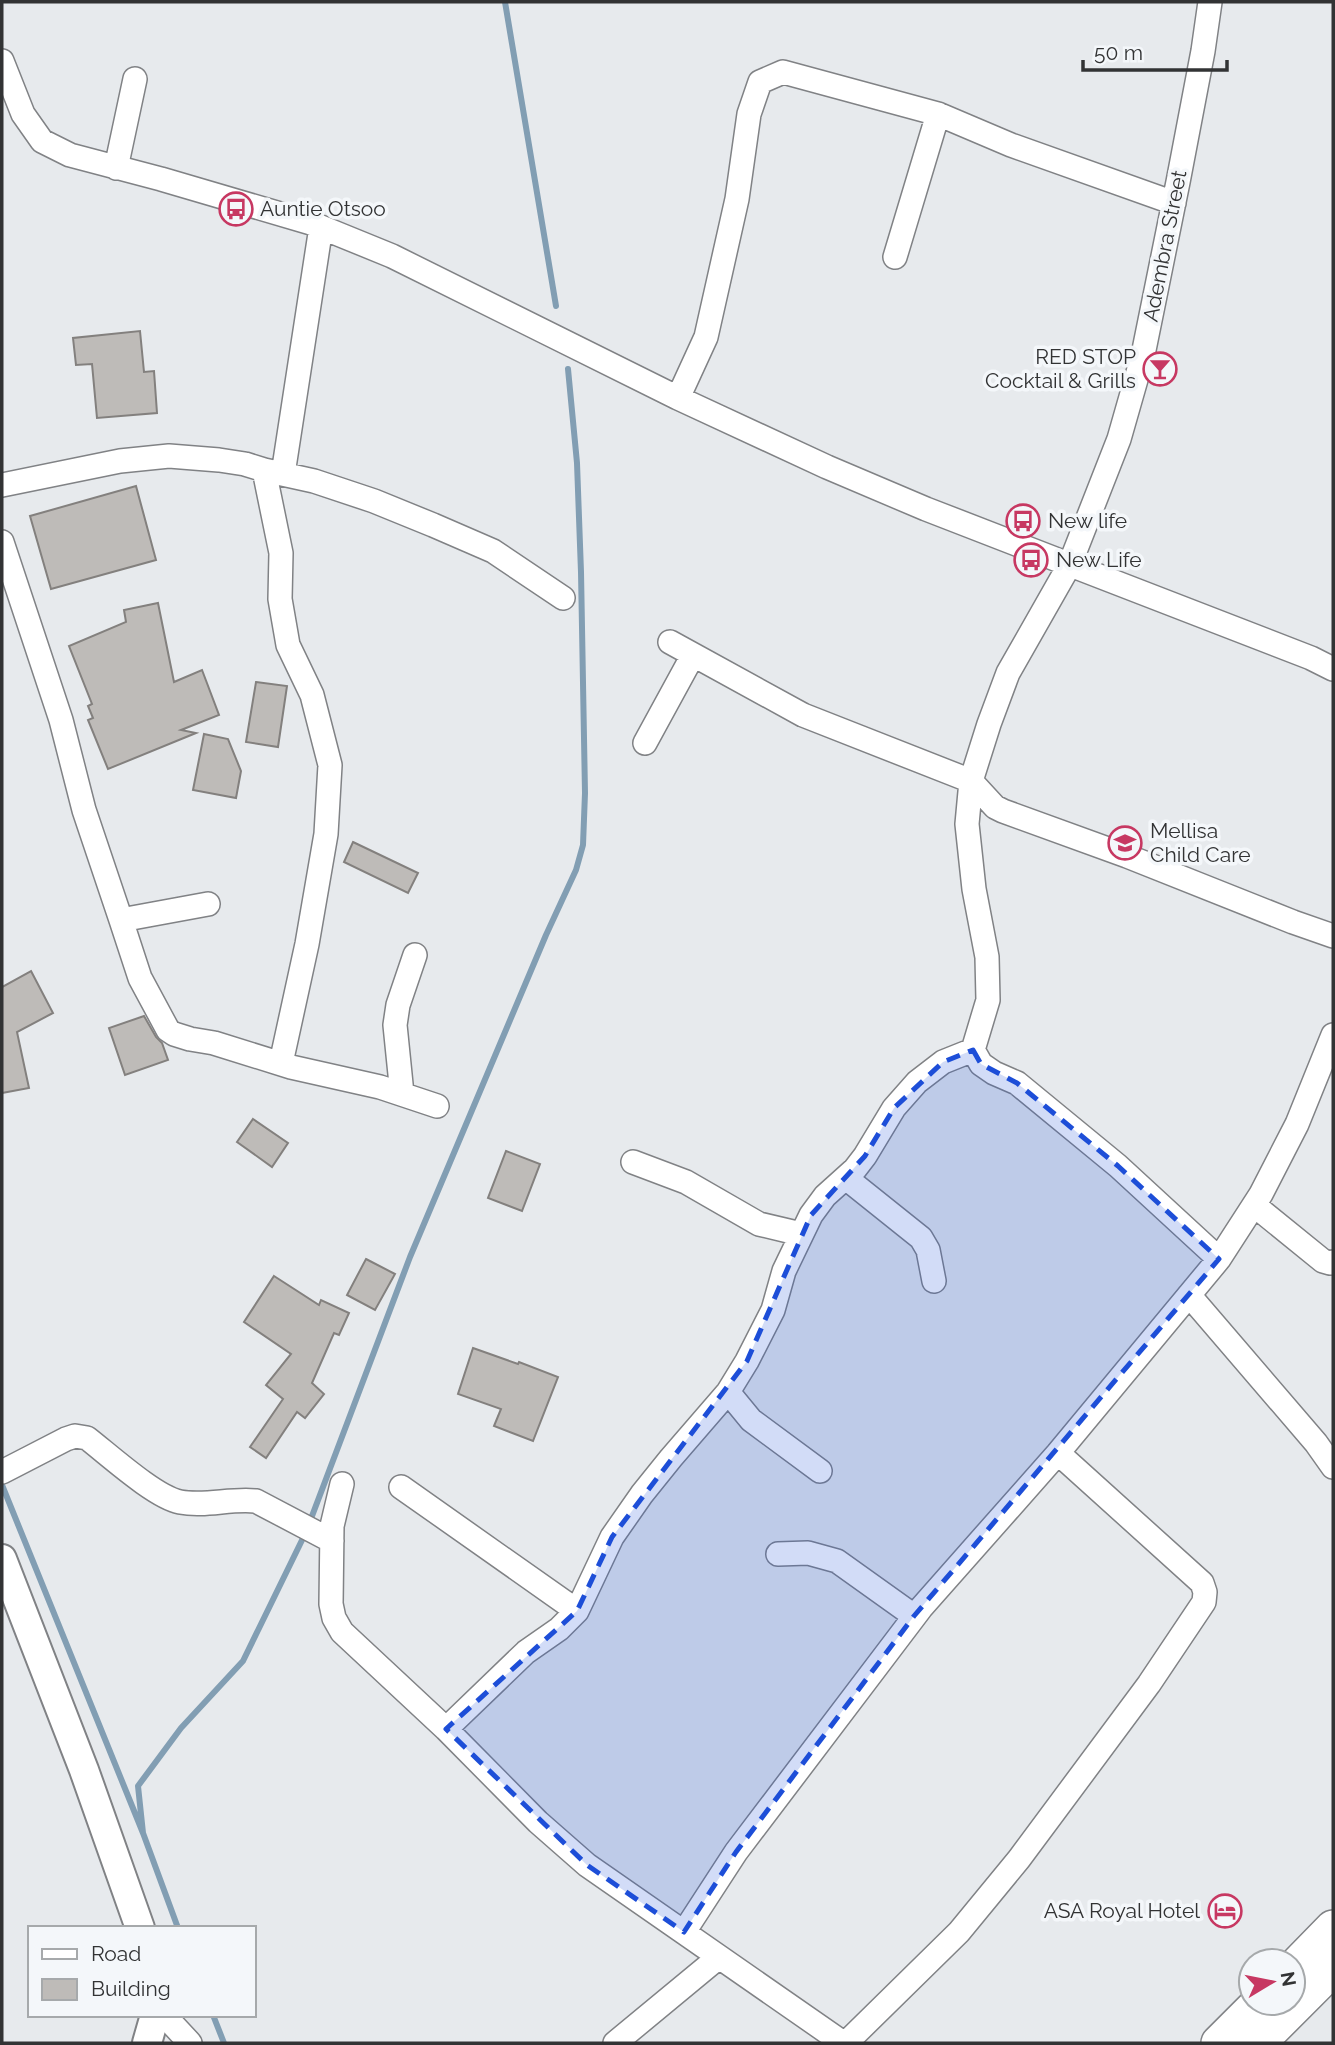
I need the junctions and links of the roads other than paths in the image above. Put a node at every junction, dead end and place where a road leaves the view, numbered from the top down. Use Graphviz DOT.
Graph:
graph roads {
  1 [pos="1210,2"];
  2 [pos="2,61"];
  3 [pos="135,79"];
  4 [pos="938,114"];
  5 [pos="116,168"];
  6 [pos="1174,203"];
  7 [pos="321,227"];
  8 [pos="895,257"];
  9 [pos="678,397"];
  10 [pos="274,472"];
  11 [pos="2,485"];
  12 [pos="2,542"];
  13 [pos="1070,564"];
  14 [pos="563,598"];
  15 [pos="670,642"];
  16 [pos="693,655"];
  17 [pos="1333,669"];
  18 [pos="645,743"];
  19 [pos="971,781"];
  20 [pos="208,904"];
  21 [pos="121,920"];
  22 [pos="1333,936"];
  23 [pos="415,955"];
  24 [pos="1333,1035"];
  25 [pos="973,1050"];
  26 [pos="281,1063"];
  27 [pos="402,1094"];
  28 [pos="437,1106"];
  29 [pos="633,1161"];
  30 [pos="846,1178"];
  31 [pos="1254,1205"];
  32 [pos="801,1234"];
  33 [pos="1219,1259"];
  34 [pos="1333,1262"];
  35 [pos="934,1281"];
  36 [pos="1189,1295"];
  37 [pos="728,1392"];
  38 [pos="1058,1453"];
  39 [pos="1333,1467"];
  40 [pos="2,1472"];
  41 [pos="820,1472"];
  42 [pos="342,1483"];
  43 [pos="401,1487"];
  44 [pos="316,1534"];
  45 [pos="778,1554"];
  46 [pos="2,1559"];
  47 [pos="6,1588"];
  48 [pos="577,1611"];
  49 [pos="914,1616"];
  50 [pos="446,1729"];
  51 [pos="139,1926"];
  52 [pos="1333,1928"];
  53 [pos="684,1932"];
  54 [pos="1307,1955"];
  55 [pos="719,1957"];
  56 [pos="1333,1968"];
  57 [pos="154,2017"];
  58 [pos="166,2017"];
  59 [pos="1245,2017"];
  60 [pos="817,2036"];
  61 [pos="147,2043"];
  62 [pos="190,2043"];
  63 [pos="615,2043"];
  64 [pos="845,2043"];
  65 [pos="1219,2043"];
  66 [pos="1258,2043"];
  1 -- 6 [label="street, Adembra Street"];
  2 -- 5 [label="street"];
  3 -- 5 [label="street"];
  4 -- 6 [label="street"];
  4 -- 8 [label="street"];
  4 -- 9 [label="street"];
  5 -- 7 [label="street"];
  6 -- 13 [label="street, Adembra Street"];
  7 -- 9 [label="street"];
  7 -- 10 [label="street"];
  9 -- 13 [label="street"];
  10 -- 11 [label="street"];
  10 -- 14 [label="street"];
  10 -- 26 [label="street"];
  12 -- 21 [label="street"];
  13 -- 17 [label="street"];
  13 -- 19 [label="street, Adembra Street"];
  15 -- 16 [label="street"];
  16 -- 18 [label="street"];
  16 -- 19 [label="street"];
  19 -- 22 [label="street"];
  19 -- 25 [label="street, Adembra Street"];
  20 -- 21 [label="street"];
  21 -- 26 [label="street"];
  23 -- 27 [label="street"];
  24 -- 31 [label="street"];
  25 -- 30 [label="street"];
  25 -- 33 [label="street"];
  26 -- 27 [label="street"];
  27 -- 28 [label="street"];
  29 -- 32 [label="street"];
  30 -- 32 [label="street"];
  30 -- 35 [label="street"];
  31 -- 33 [label="street"];
  31 -- 34 [label="street"];
  32 -- 37 [label="street"];
  33 -- 36 [label="street"];
  36 -- 38 [label="street"];
  36 -- 39 [label="street"];
  37 -- 41 [label="street"];
  37 -- 48 [label="street"];
  38 -- 49 [label="street"];
  38 -- 64 [label="street"];
  40 -- 44 [label="street"];
  42 -- 44 [label="street"];
  43 -- 48 [label="street"];
  44 -- 50 [label="street"];
  45 -- 49 [label="street"];
  46 -- 47 [label="street"];
  47 -- 51 [label="street"];
  48 -- 50 [label="street"];
  49 -- 53 [label="street"];
  50 -- 53 [label="street"];
  52 -- 54 [label="main road"];
  53 -- 55 [label="street"];
  55 -- 60 [label="street"];
  55 -- 63 [label="street"];
  56 -- 66 [label="main road"];
  57 -- 61 [label="street"];
  58 -- 62 [label="street"];
  59 -- 65 [label="main road"];
  60 -- 64 [label="street"];
}
